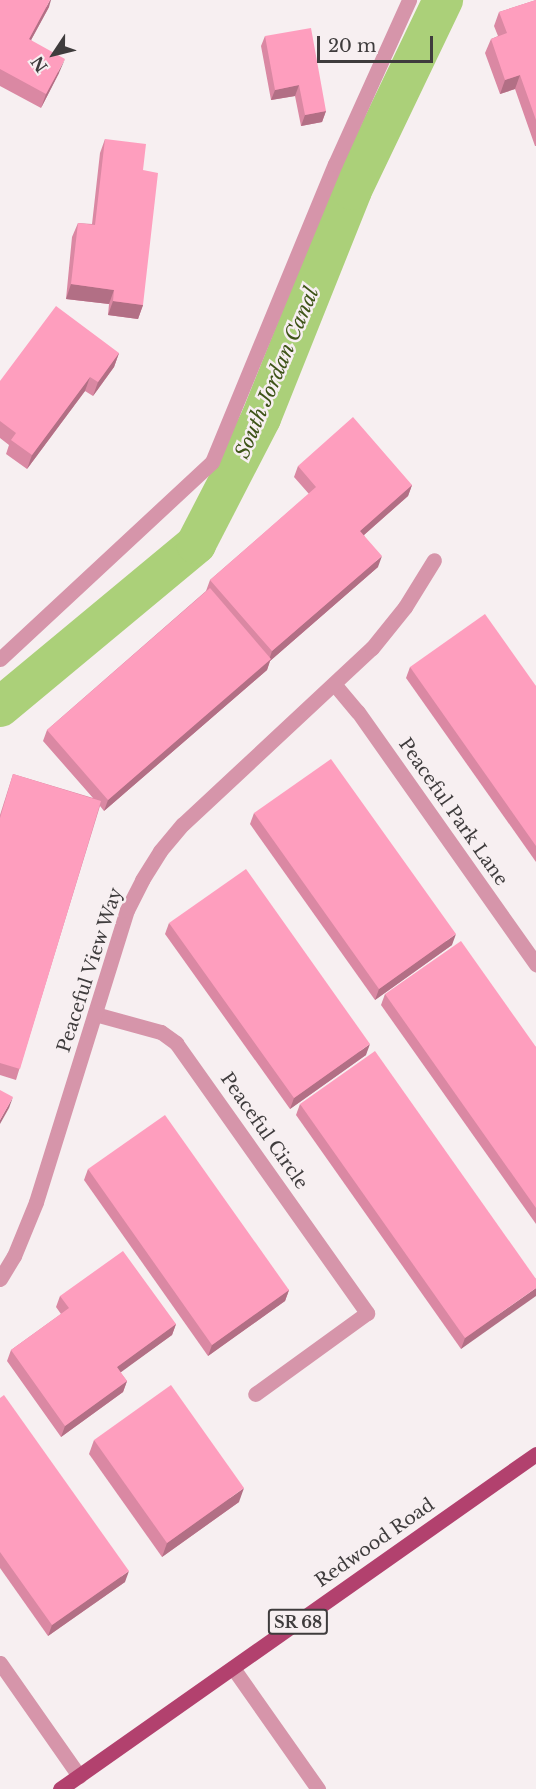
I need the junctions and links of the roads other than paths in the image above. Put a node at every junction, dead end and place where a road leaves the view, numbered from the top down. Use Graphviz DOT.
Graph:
graph roads {
  1 [pos="409,0"];
  2 [pos="434,560"];
  3 [pos="0,659"];
  4 [pos="335,685"];
  5 [pos="536,964"];
  6 [pos="95,1014"];
  7 [pos="0,1279"];
  8 [pos="255,1394"];
  9 [pos="536,1454"];
  10 [pos="0,1663"];
  11 [pos="233,1668"];
  12 [pos="79,1776"];
  13 [pos="60,1789"];
  14 [pos="318,1789"];
  1 -- 3 [label="street"];
  2 -- 4 [label="street, Peaceful View Way"];
  4 -- 5 [label="street, Peaceful Park Lane"];
  4 -- 6 [label="street, Peaceful View Way"];
  6 -- 7 [label="street, Peaceful View Way"];
  6 -- 8 [label="street, Peaceful Circle"];
  9 -- 11 [label="main road, Redwood Road / SR 68"];
  10 -- 12 [label="street"];
  11 -- 12 [label="main road, Redwood Road / SR 68"];
  11 -- 14 [label="street"];
  12 -- 13 [label="main road, Redwood Road / SR 68"];
}
